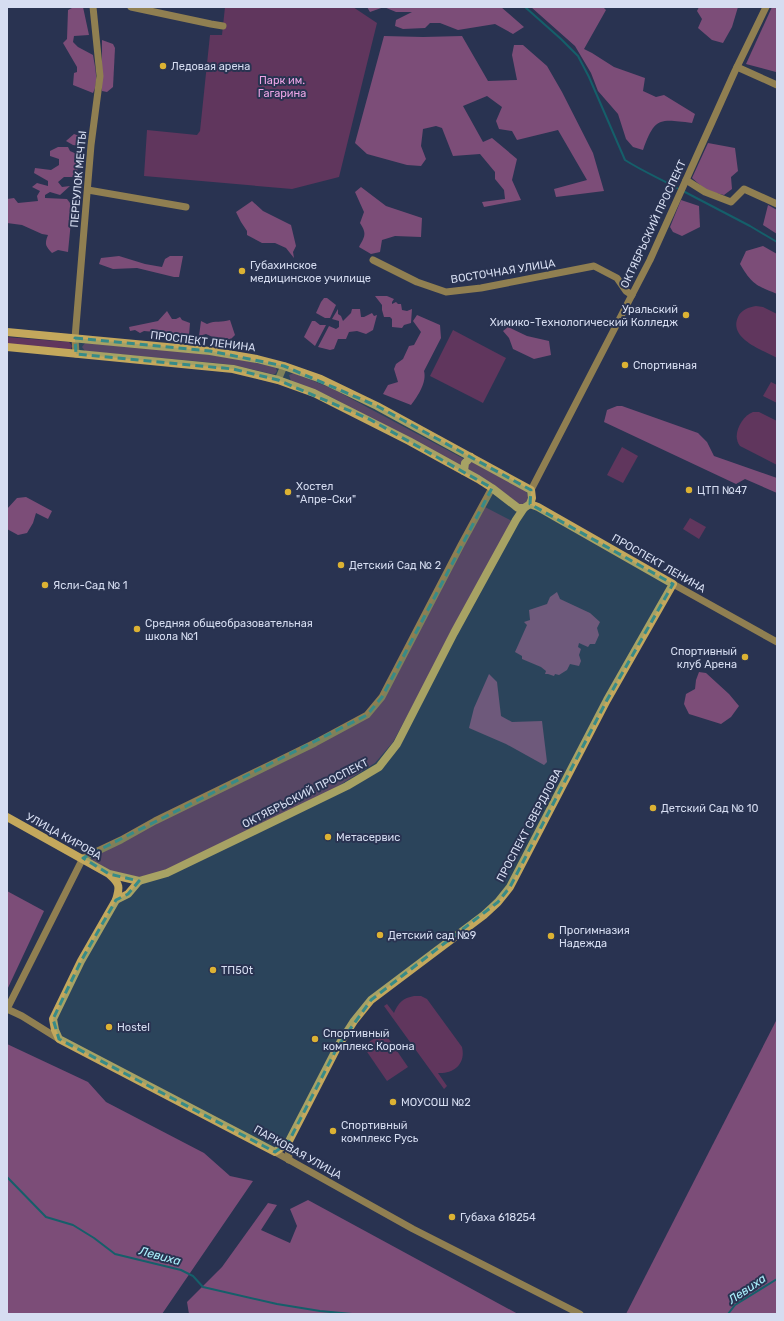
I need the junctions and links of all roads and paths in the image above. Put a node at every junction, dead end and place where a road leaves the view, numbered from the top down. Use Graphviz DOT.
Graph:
graph roads {
  1 [pos="93,7"];
  2 [pos="131,7"];
  3 [pos="766,7"];
  4 [pos="223,26"];
  5 [pos="737,67"];
  6 [pos="777,85"];
  7 [pos="686,180"];
  8 [pos="88,190"];
  9 [pos="777,204"];
  10 [pos="186,207"];
  11 [pos="373,260"];
  12 [pos="632,295"];
  13 [pos="7,332"];
  14 [pos="75,338"];
  15 [pos="7,347"];
  16 [pos="76,354"];
  17 [pos="284,366"];
  18 [pos="278,380"];
  19 [pos="471,457"];
  20 [pos="464,471"];
  21 [pos="492,488"];
  22 [pos="531,490"];
  23 [pos="527,506"];
  24 [pos="673,584"];
  25 [pos="777,642"];
  26 [pos="7,817"];
  27 [pos="83,858"];
  28 [pos="109,874"];
  29 [pos="139,881"];
  30 [pos="116,900"];
  31 [pos="7,1009"];
  32 [pos="59,1039"];
  33 [pos="288,1143"];
  34 [pos="275,1152"];
  35 [pos="289,1160"];
  36 [pos="580,1314"];
  1 -- 8 [label="street, ПЕРЕУЛОК МЕЧТЫ"];
  2 -- 4 [label="street"];
  3 -- 5 [label="street, ОКТЯБРЬСКИЙ ПРОСПЕКТ"];
  5 -- 6 [label="street"];
  5 -- 7 [label="street, ОКТЯБРЬСКИЙ ПРОСПЕКТ"];
  7 -- 9 [label="street"];
  7 -- 12 [label="street, ОКТЯБРЬСКИЙ ПРОСПЕКТ"];
  8 -- 10 [label="street"];
  8 -- 14 [label="street, ПЕРЕУЛОК МЕЧТЫ"];
  11 -- 12 [label="street, ВОСТОЧНАЯ УЛИЦА"];
  12 -- 22 [label="street, ОКТЯБРЬСКИЙ ПРОСПЕКТ"];
  13 -- 14 [label="street, ПРОСПЕКТ ЛЕНИНА"];
  14 -- 16 [label="street, ПЕРЕУЛОК МЕЧТЫ"];
  14 -- 17 [label="street, ПРОСПЕКТ ЛЕНИНА"];
  15 -- 16 [label="street, ПРОСПЕКТ ЛЕНИНА"];
  16 -- 18 [label="street, ПРОСПЕКТ ЛЕНИНА"];
  17 -- 18 [label="street"];
  17 -- 19 [label="street, ПРОСПЕКТ ЛЕНИНА"];
  18 -- 20 [label="street, ПРОСПЕКТ ЛЕНИНА"];
  19 -- 20 [label="street"];
  19 -- 22 [label="street, ПРОСПЕКТ ЛЕНИНА"];
  20 -- 21 [label="street, ПРОСПЕКТ ЛЕНИНА"];
  21 -- 23 [label="street, ПРОСПЕКТ ЛЕНИНА"];
  21 -- 27 [label="street"];
  22 -- 23 [label="street"];
  23 -- 24 [label="street, ПРОСПЕКТ ЛЕНИНА"];
  23 -- 29 [label="street, ОКТЯБРЬСКИЙ ПРОСПЕКТ"];
  24 -- 25 [label="street, ПРОСПЕКТ ЛЕНИНА"];
  24 -- 33 [label="street, ПРОСПЕКТ СВЕРДЛОВА"];
  26 -- 27 [label="street, УЛИЦА КИРОВА"];
  27 -- 28 [label="street, УЛИЦА КИРОВА"];
  27 -- 31 [label="street"];
  28 -- 29 [label="street, УЛИЦА КИРОВА"];
  28 -- 30 [label="street, УЛИЦА КИРОВА"];
  29 -- 30 [label="street"];
  30 -- 32 [label="street"];
  31 -- 32 [label="street, ПАРКОВАЯ УЛИЦА"];
  32 -- 34 [label="street, ПАРКОВАЯ УЛИЦА"];
  33 -- 34 [label="street, ПРОСПЕКТ СВЕРДЛОВА"];
  33 -- 35 [label="street"];
  34 -- 35 [label="street, ПАРКОВАЯ УЛИЦА"];
  35 -- 36 [label="street, ПАРКОВАЯ УЛИЦА"];
}
